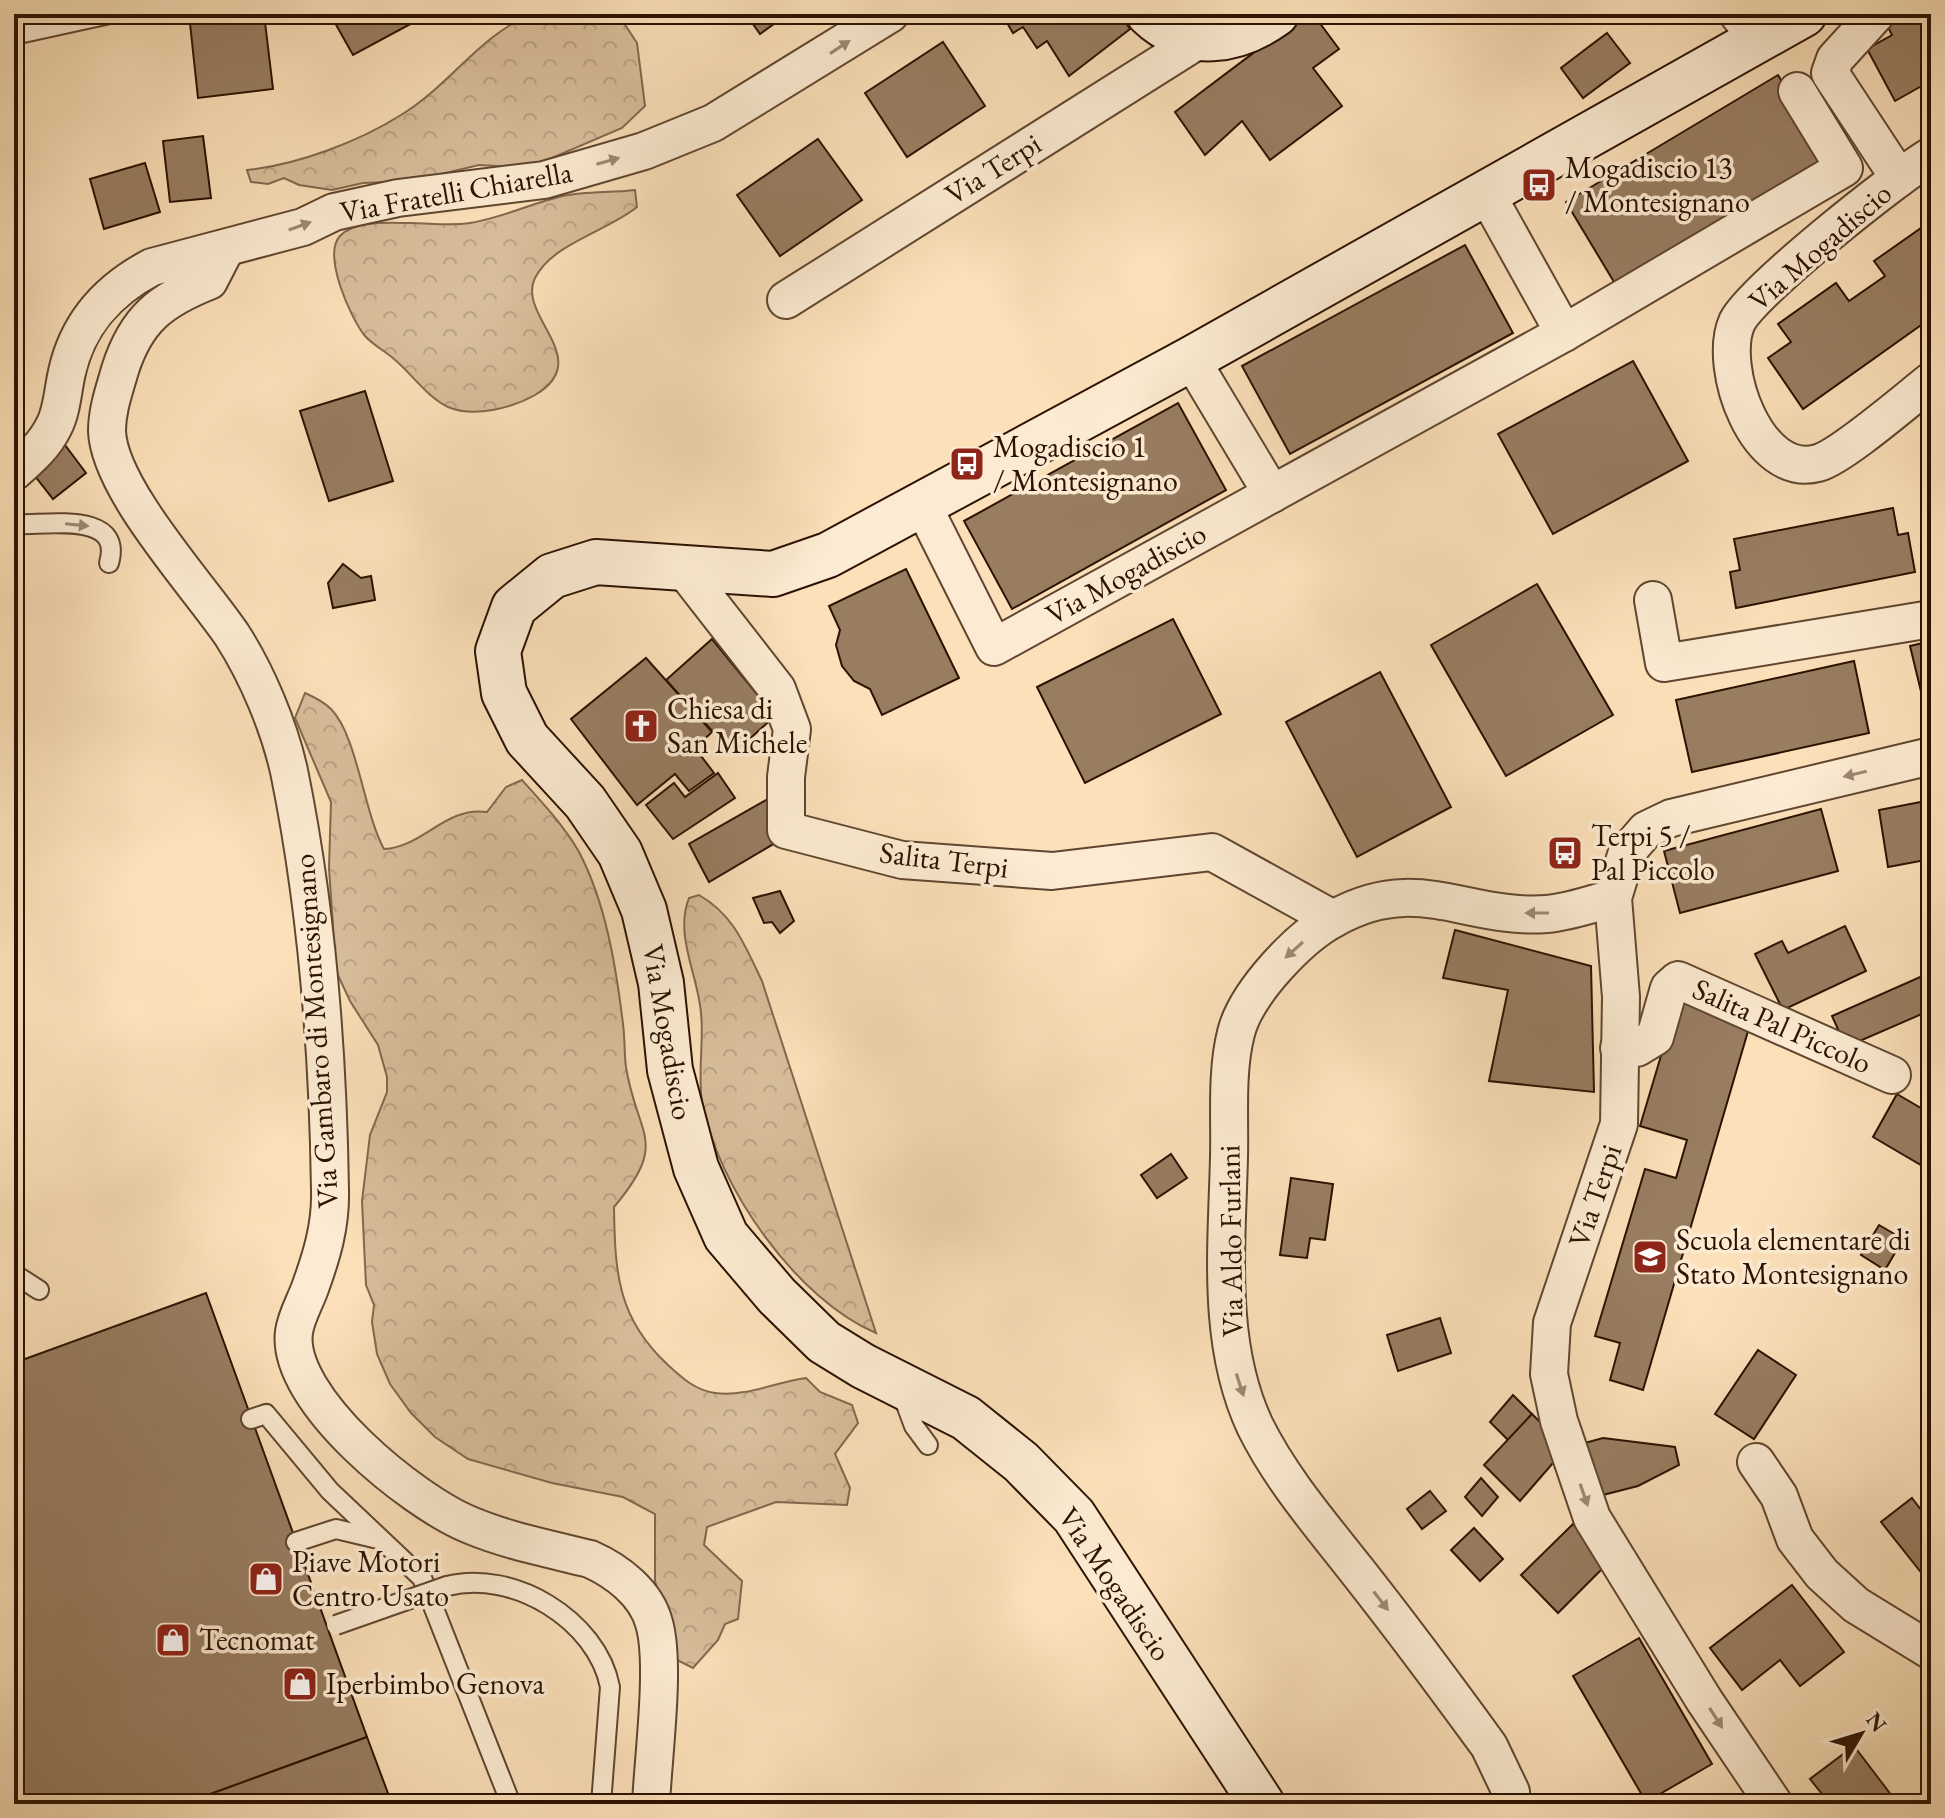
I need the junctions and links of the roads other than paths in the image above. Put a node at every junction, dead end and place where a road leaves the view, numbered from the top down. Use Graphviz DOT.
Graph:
graph roads {
  1 [pos="110,14"];
  2 [pos="890,14"];
  3 [pos="1149,14"];
  4 [pos="1276,14"];
  5 [pos="1804,14"];
  6 [pos="1876,14"];
  7 [pos="1748,27"];
  8 [pos="14,35"];
  9 [pos="1200,39"];
  10 [pos="1797,91"];
  11 [pos="1931,156"];
  12 [pos="1899,178"];
  13 [pos="1486,193"];
  14 [pos="226,248"];
  15 [pos="786,300"];
  16 [pos="1564,333"];
  17 [pos="1191,359"];
  18 [pos="1931,381"];
  19 [pos="14,472"];
  20 [pos="1272,494"];
  21 [pos="922,504"];
  22 [pos="14,524"];
  23 [pos="109,563"];
  24 [pos="685,571"];
  25 [pos="1653,600"];
  26 [pos="1931,619"];
  27 [pos="1931,756"];
  28 [pos="1613,898"];
  29 [pos="1333,919"];
  30 [pos="1619,1048"];
  31 [pos="1892,1075"];
  32 [pos="14,1274"];
  33 [pos="39,1290"];
  34 [pos="898,1384"];
  35 [pos="251,1419"];
  36 [pos="928,1445"];
  37 [pos="1756,1462"];
  38 [pos="381,1540"];
  39 [pos="296,1542"];
  40 [pos="336,1625"];
  41 [pos="1931,1651"];
  42 [pos="511,1804"];
  43 [pos="601,1804"];
  44 [pos="651,1804"];
  45 [pos="1262,1804"];
  46 [pos="1512,1804"];
  47 [pos="1774,1804"];
  1 -- 8 [label="lane"];
  14 -- 2 [label="street, Via Fratelli Chiarella, one-way"];
  3 -- 9 [label="street"];
  4 -- 9 [label="street, Via Terpi"];
  5 -- 7 [label="street, Via Mogadiscio"];
  6 -- 12 [label="street, Via Mogadiscio"];
  7 -- 13 [label="street, Via Mogadiscio"];
  9 -- 15 [label="street, Via Terpi"];
  10 -- 16 [label="street, Via Mogadiscio"];
  11 -- 12 [label="street, Via Mogadiscio"];
  12 -- 18 [label="street, Via Mogadiscio"];
  13 -- 16 [label="street"];
  13 -- 17 [label="street, Via Mogadiscio"];
  14 -- 19 [label="street, Via Fratelli Chiarella"];
  14 -- 44 [label="street, Via Gambaro di Montesignano"];
  16 -- 20 [label="street, Via Mogadiscio"];
  17 -- 20 [label="street"];
  17 -- 21 [label="street, Via Mogadiscio"];
  20 -- 21 [label="street, Via Mogadiscio"];
  21 -- 24 [label="street, Via Mogadiscio"];
  22 -- 23 [label="lane, one-way"];
  24 -- 29 [label="street, Salita Terpi"];
  24 -- 34 [label="street, Via Mogadiscio"];
  25 -- 26 [label="street"];
  27 -- 28 [label="street, Via Terpi, one-way"];
  28 -- 29 [label="street, Via Aldo Furlani, one-way"];
  28 -- 30 [label="street, Via Terpi"];
  29 -- 46 [label="street, Via Aldo Furlani, one-way"];
  30 -- 31 [label="street, Salita Pal Piccolo"];
  30 -- 47 [label="street, Via Terpi, one-way"];
  32 -- 33 [label="lane"];
  34 -- 36 [label="lane"];
  34 -- 45 [label="street, Via Mogadiscio"];
  35 -- 38 [label="lane"];
  37 -- 41 [label="street"];
  38 -- 39 [label="lane"];
  38 -- 42 [label="lane"];
  40 -- 43 [label="lane, bridge"];
}
